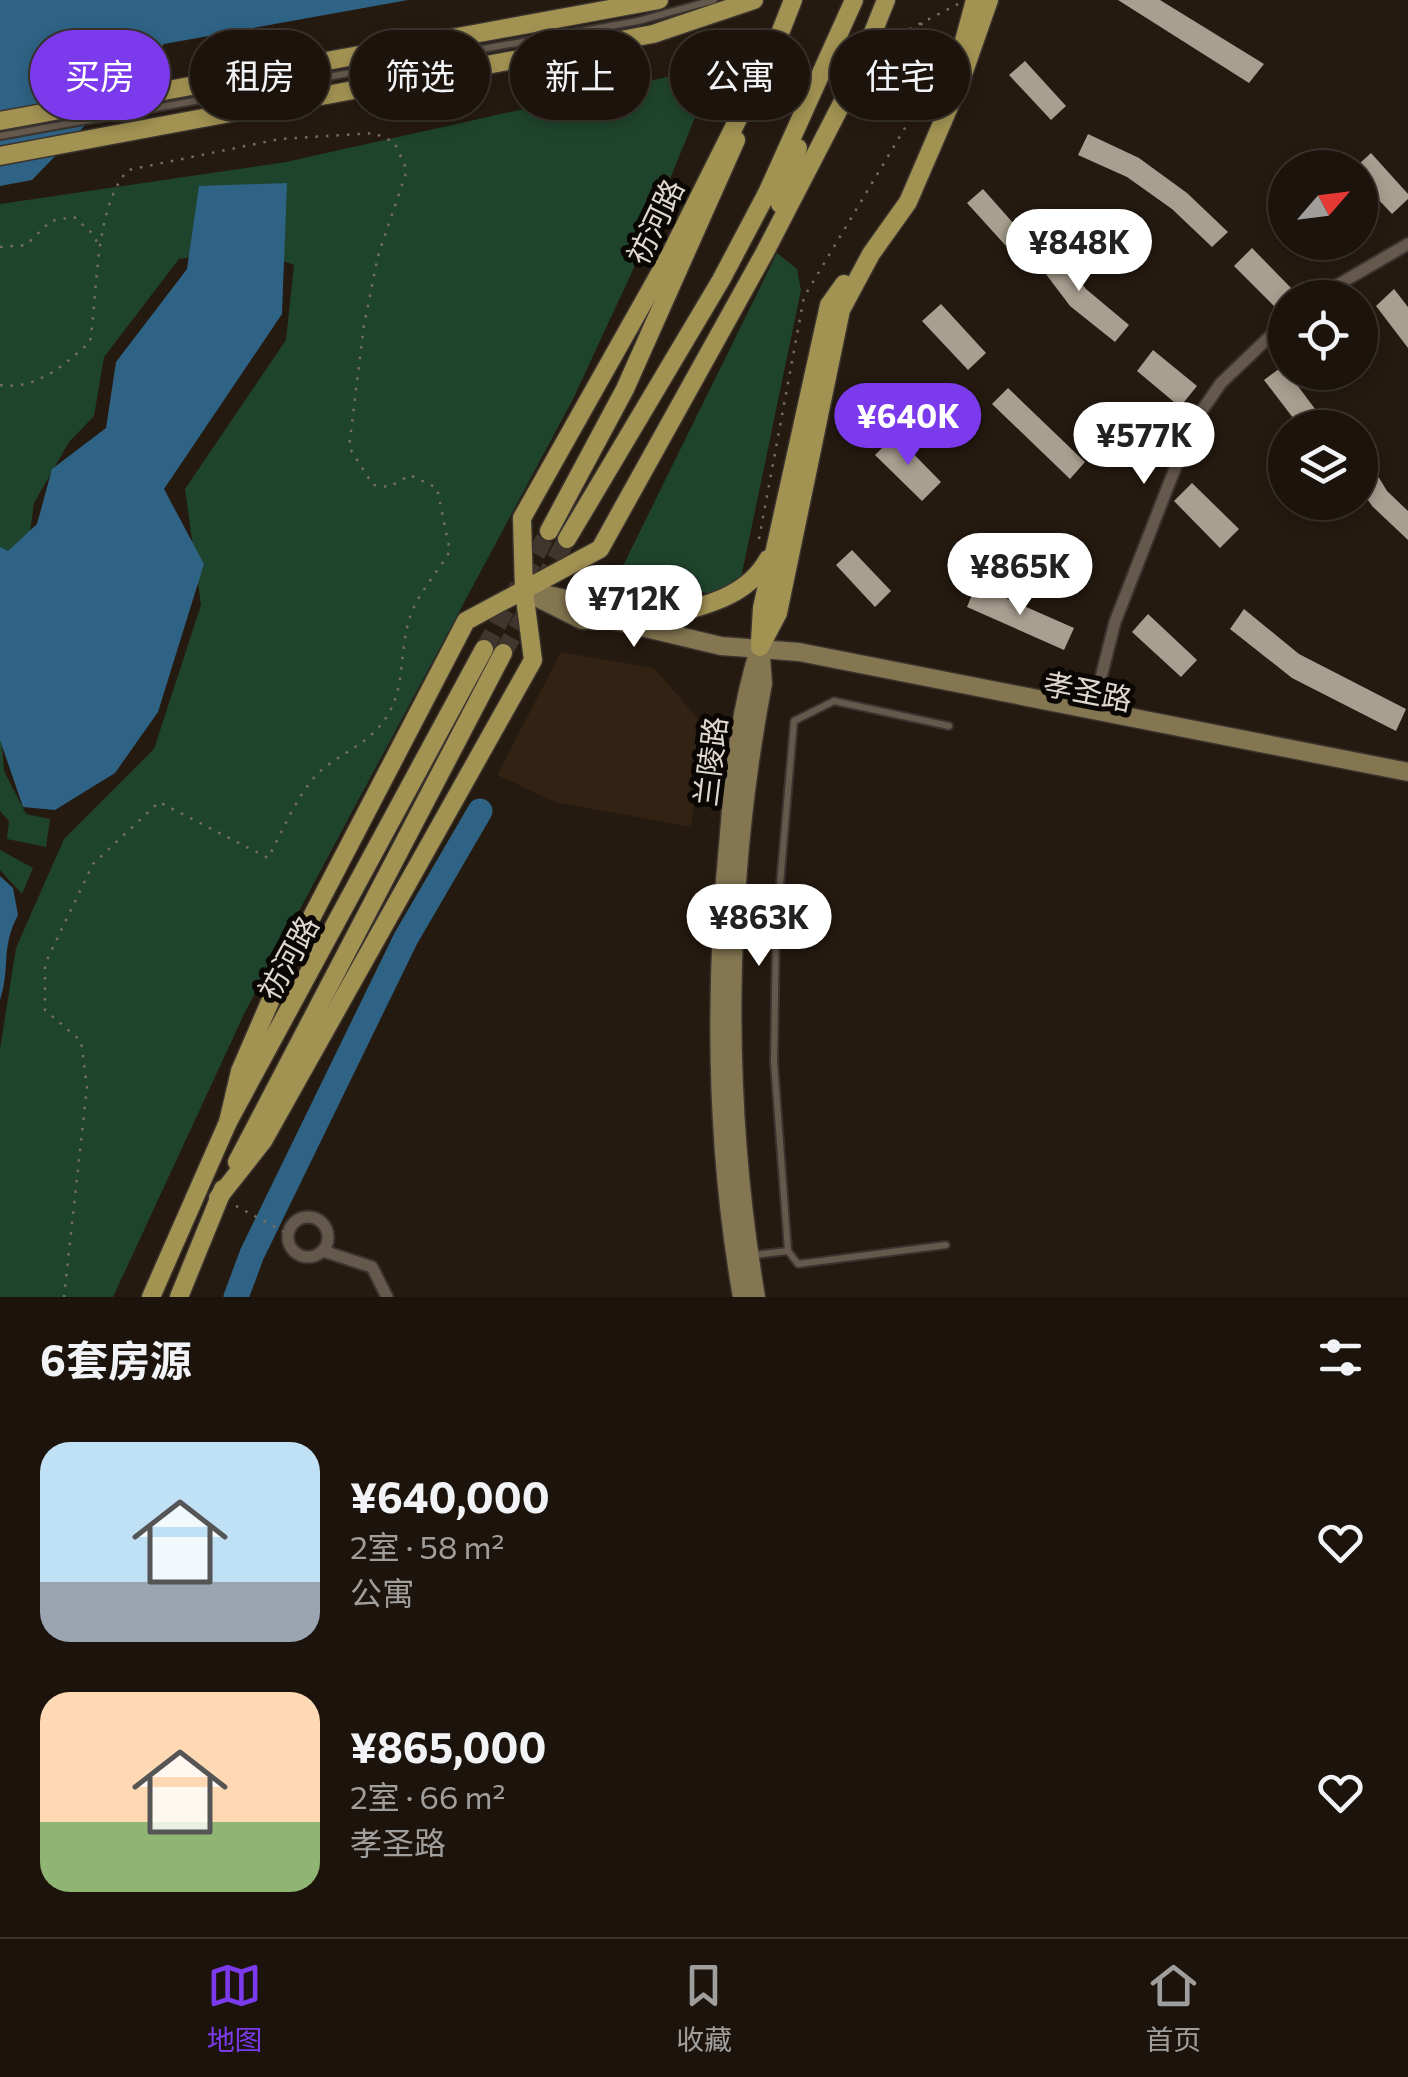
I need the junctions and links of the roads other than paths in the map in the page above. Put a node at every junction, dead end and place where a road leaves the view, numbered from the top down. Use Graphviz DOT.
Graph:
graph roads {
  1 [pos="659,0"];
  2 [pos="714,0"];
  3 [pos="754,0"];
  4 [pos="792,0"];
  5 [pos="854,0"];
  6 [pos="886,0"];
  7 [pos="975,0"];
  8 [pos="989,0"];
  9 [pos="781,30"];
  10 [pos="820,76"];
  11 [pos="738,120"];
  12 [pos="744,120"];
  13 [pos="0,121"];
  14 [pos="0,136"];
  15 [pos="0,156"];
  16 [pos="1408,244"];
  17 [pos="766,252"];
  18 [pos="1346,280"];
  19 [pos="1268,338"];
  20 [pos="549,531"];
  21 [pos="567,539"];
  22 [pos="776,546"];
  23 [pos="524,591"];
  24 [pos="654,620"];
  25 [pos="760,646"];
  26 [pos="484,649"];
  27 [pos="503,653"];
  28 [pos="1092,709"];
  29 [pos="949,726"];
  30 [pos="1408,772"];
  31 [pos="1408,782"];
  32 [pos="228,1122"];
  33 [pos="226,1202"];
  34 [pos="946,1245"];
  35 [pos="322,1250"];
  36 [pos="788,1251"];
  37 [pos="749,1256"];
  38 [pos="151,1297"];
  39 [pos="179,1297"];
  40 [pos="387,1297"];
  41 [pos="742,1297"];
  42 [pos="756,1297"];
  1 -- 13 [label="main road"];
  2 -- 14 [label="lane"];
  3 -- 15 [label="main road"];
  4 -- 9 [label="main road, 祊河路"];
  5 -- 10 [label="main road"];
  6 -- 17 [label="main road"];
  7 -- 22 [label="main road"];
  8 -- 25 [label="main road"];
  10 -- 17 [label="main road"];
  10 -- 21 [label="main road"];
  11 -- 23 [label="main road, 祊河路"];
  12 -- 20 [label="main road, 祊河路"];
  16 -- 18 [label="street"];
  17 -- 23 [label="main road"];
  19 -- 28 [label="street"];
  22 -- 24 [label="main road"];
  22 -- 25 [label="main road"];
  23 -- 24 [label="main road, 孝圣路"];
  23 -- 25 [label="main road, 孝圣路"];
  23 -- 32 [label="main road"];
  23 -- 33 [label="main road, 祊河路"];
  24 -- 25 [label="main road, 孝圣路"];
  25 -- 28 [label="main road, 孝圣路"];
  25 -- 31 [label="main road, 孝圣路"];
  25 -- 37 [label="main road, 兰陵路"];
  25 -- 41 [label="main road, 兰陵路"];
  26 -- 32 [label="main road, 祊河路"];
  27 -- 33 [label="main road, 祊河路"];
  28 -- 30 [label="main road, 孝圣路"];
  29 -- 36 [label="lane"];
  32 -- 38 [label="main road, 祊河路"];
  33 -- 39 [label="main road, 祊河路"];
  34 -- 36 [label="lane"];
  35 -- 35 [label="street"];
  35 -- 40 [label="street"];
  36 -- 37 [label="lane"];
  37 -- 42 [label="main road, 兰陵路"];
}
